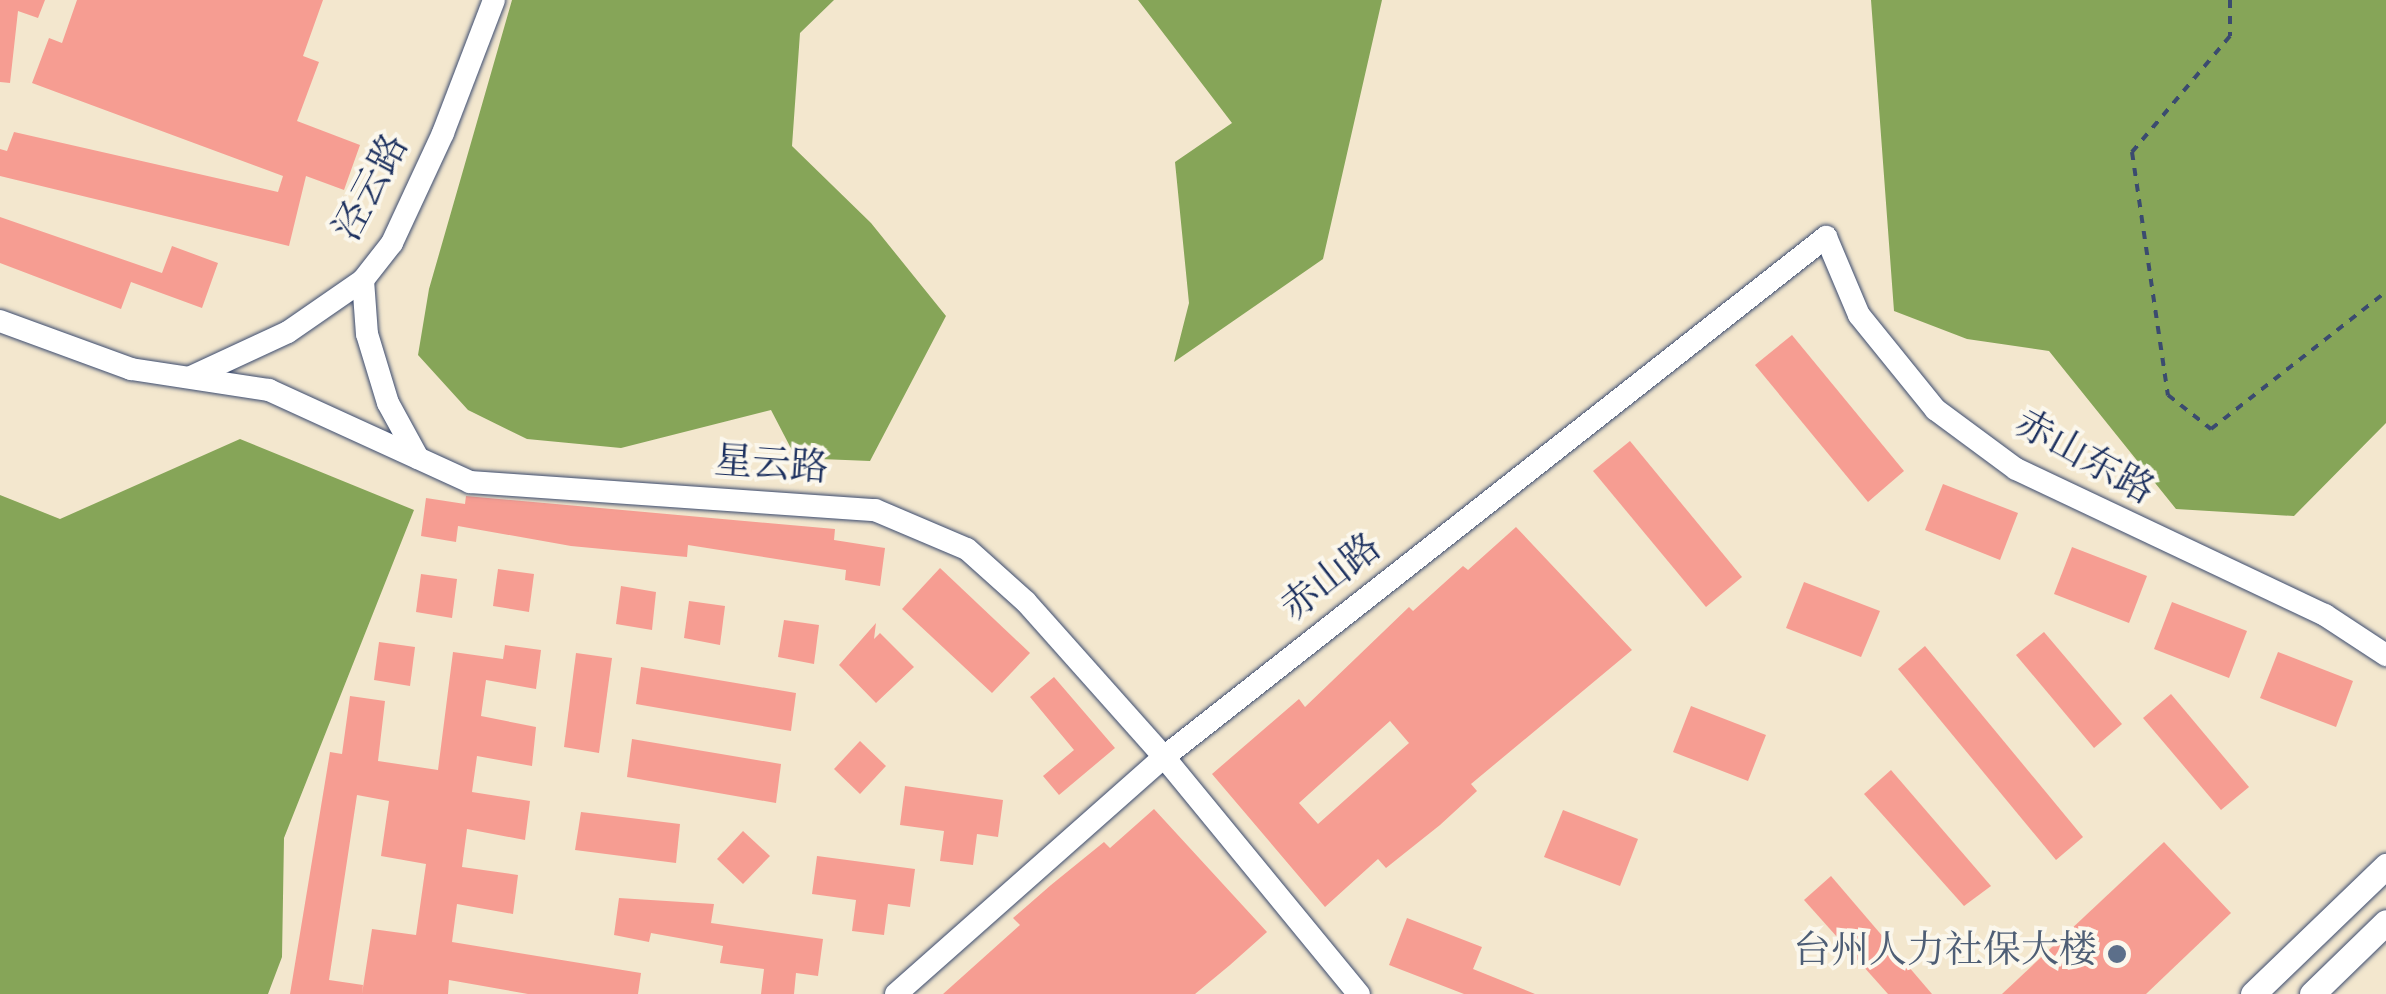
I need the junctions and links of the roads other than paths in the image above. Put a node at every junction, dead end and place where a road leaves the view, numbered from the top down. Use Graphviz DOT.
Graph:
graph roads {
  1 [pos="494,0"];
  2 [pos="1826,238"];
  3 [pos="364,280"];
  4 [pos="0,320"];
  5 [pos="191,377"];
  6 [pos="418,458"];
  7 [pos="2386,655"];
  8 [pos="1164,758"];
  9 [pos="2386,866"];
  10 [pos="2386,922"];
  11 [pos="896,994"];
  12 [pos="1360,994"];
  13 [pos="2253,994"];
  14 [pos="2312,994"];
  1 -- 3 [label="street, 泾云路"];
  2 -- 7 [label="street, 赤山东路"];
  2 -- 8 [label="street, 赤山路"];
  3 -- 5 [label="street, 泾云路"];
  3 -- 6 [label="street"];
  4 -- 5 [label="street, 星云路"];
  5 -- 6 [label="street, 星云路"];
  6 -- 8 [label="street, 星云路"];
  8 -- 11 [label="street, 赤山路"];
  8 -- 12 [label="street, 星云路"];
  9 -- 13 [label="main road"];
  10 -- 14 [label="main road"];
}
